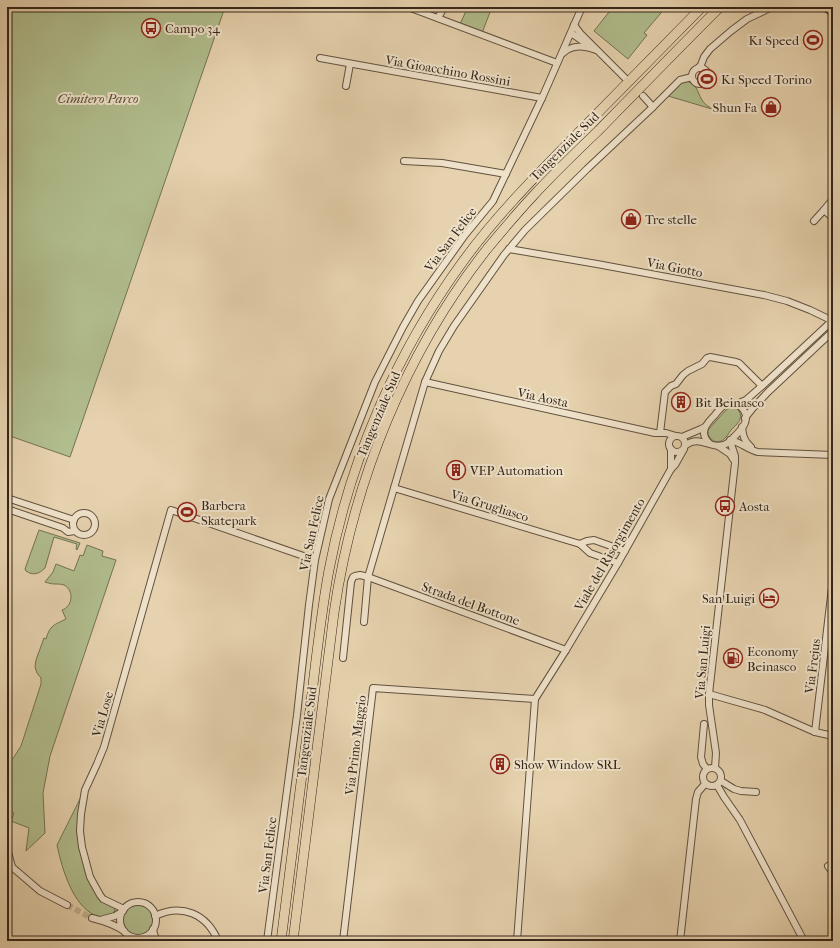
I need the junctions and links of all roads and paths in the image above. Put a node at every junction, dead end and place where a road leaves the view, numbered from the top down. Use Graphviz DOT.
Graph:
graph roads {
  1 [pos="408,7"];
  2 [pos="444,7"];
  3 [pos="582,7"];
  4 [pos="702,7"];
  5 [pos="720,7"];
  6 [pos="772,7"];
  7 [pos="826,7"];
  8 [pos="833,12"];
  9 [pos="438,18"];
  10 [pos="574,26"];
  11 [pos="571,33"];
  12 [pos="596,50"];
  13 [pos="708,53"];
  14 [pos="562,54"];
  15 [pos="320,58"];
  16 [pos="558,63"];
  17 [pos="350,64"];
  18 [pos="698,68"];
  19 [pos="707,72"];
  20 [pos="692,77"];
  21 [pos="624,78"];
  22 [pos="346,86"];
  23 [pos="643,96"];
  24 [pos="542,98"];
  25 [pos="653,106"];
  26 [pos="404,161"];
  27 [pos="506,174"];
  28 [pos="833,199"];
  29 [pos="824,210"];
  30 [pos="833,218"];
  31 [pos="814,221"];
  32 [pos="509,250"];
  33 [pos="833,321"];
  34 [pos="833,331"];
  35 [pos="804,347"];
  36 [pos="810,353"];
  37 [pos="425,382"];
  38 [pos="764,384"];
  39 [pos="772,389"];
  40 [pos="737,404"];
  41 [pos="745,418"];
  42 [pos="706,427"];
  43 [pos="742,427"];
  44 [pos="658,433"];
  45 [pos="679,436"];
  46 [pos="730,440"];
  47 [pos="710,444"];
  48 [pos="670,446"];
  49 [pos="718,446"];
  50 [pos="685,447"];
  51 [pos="758,452"];
  52 [pos="833,455"];
  53 [pos="735,463"];
  54 [pos="671,469"];
  55 [pos="394,488"];
  56 [pos="7,498"];
  57 [pos="7,509"];
  58 [pos="74,520"];
  59 [pos="76,531"];
  60 [pos="580,544"];
  61 [pos="625,551"];
  62 [pos="315,560"];
  63 [pos="618,563"];
  64 [pos="368,577"];
  65 [pos="833,579"];
  66 [pos="364,622"];
  67 [pos="566,650"];
  68 [pos="343,658"];
  69 [pos="709,694"];
  70 [pos="535,699"];
  71 [pos="704,724"];
  72 [pos="815,732"];
  73 [pos="833,736"];
  74 [pos="715,768"];
  75 [pos="707,769"];
  76 [pos="719,783"];
  77 [pos="705,784"];
  78 [pos="756,792"];
  79 [pos="7,836"];
  80 [pos="7,842"];
  81 [pos="7,848"];
  82 [pos="10,866"];
  83 [pos="828,866"];
  84 [pos="833,873"];
  85 [pos="67,905"];
  86 [pos="123,910"];
  87 [pos="155,916"];
  88 [pos="92,918"];
  89 [pos="100,920"];
  90 [pos="153,929"];
  91 [pos="124,931"];
  92 [pos="140,937"];
  93 [pos="148,941"];
  94 [pos="157,941"];
  95 [pos="218,941"];
  96 [pos="267,941"];
  97 [pos="281,941"];
  98 [pos="293,941"];
  99 [pos="343,941"];
  100 [pos="517,941"];
  101 [pos="680,941"];
  102 [pos="804,941"];
  1 -- 9 [label="street"];
  2 -- 9 [label="street"];
  3 -- 10 [label="street, Via San Felice"];
  4 -- 97 [label="highway, Tangenziale Sud"];
  5 -- 98 [label="highway, Tangenziale Sud"];
  6 -- 13 [label="street"];
  7 -- 8 [label="main road"];
  9 -- 16 [label="street"];
  10 -- 11 [label="street, Via San Felice"];
  10 -- 12 [label="street"];
  11 -- 12 [label="street"];
  11 -- 14 [label="street, Via San Felice"];
  12 -- 14 [label="street"];
  12 -- 21 [label="street"];
  13 -- 18 [label="street"];
  13 -- 19 [label="street"];
  14 -- 16 [label="street, Via San Felice"];
  15 -- 17 [label="street, Via Gioacchino Rossini"];
  16 -- 24 [label="street, Via San Felice"];
  17 -- 22 [label="street"];
  17 -- 24 [label="street, Via Gioacchino Rossini"];
  18 -- 19 [label="street"];
  18 -- 20 [label="street"];
  19 -- 20 [label="street"];
  20 -- 25 [label="street"];
  23 -- 25 [label="street"];
  24 -- 27 [label="street, Via San Felice"];
  25 -- 32 [label="street"];
  26 -- 27 [label="street"];
  27 -- 62 [label="street, Via San Felice"];
  28 -- 29 [label="street"];
  29 -- 30 [label="street"];
  29 -- 31 [label="street"];
  32 -- 33 [label="street, Via Giotto"];
  32 -- 37 [label="street"];
  33 -- 35 [label="street"];
  34 -- 36 [label="street"];
  35 -- 36 [label="street"];
  35 -- 38 [label="street"];
  36 -- 39 [label="street"];
  37 -- 44 [label="street, Via Aosta"];
  37 -- 55 [label="street"];
  38 -- 39 [label="street"];
  38 -- 40 [label="street"];
  38 -- 44 [label="street"];
  39 -- 41 [label="street"];
  40 -- 41 [label="street"];
  40 -- 42 [label="street"];
  41 -- 43 [label="street"];
  42 -- 45 [label="street"];
  42 -- 47 [label="street"];
  43 -- 46 [label="street"];
  43 -- 51 [label="street"];
  44 -- 45 [label="street, Via Aosta"];
  44 -- 48 [label="street, Via Aosta"];
  45 -- 48 [label="street"];
  45 -- 50 [label="street"];
  46 -- 49 [label="street"];
  46 -- 51 [label="street"];
  46 -- 53 [label="street, Via San Luigi"];
  47 -- 49 [label="street"];
  47 -- 50 [label="street"];
  48 -- 50 [label="street"];
  48 -- 54 [label="street, Viale del Risorgimento"];
  49 -- 53 [label="street"];
  50 -- 54 [label="street, Viale del Risorgimento"];
  51 -- 52 [label="street"];
  53 -- 69 [label="street, Via San Luigi"];
  54 -- 61 [label="street, Viale del Risorgimento"];
  55 -- 60 [label="street, Via Grugliasco"];
  55 -- 64 [label="street"];
  56 -- 58 [label="street"];
  57 -- 59 [label="street"];
  58 -- 59 [label="street"];
  58 -- 59 [label="street"];
  60 -- 61 [label="street, Via Grugliasco"];
  60 -- 63 [label="street, Via Grugliasco"];
  61 -- 63 [label="street, Viale del Risorgimento"];
  62 -- 86 [label="street, Via Lose"];
  62 -- 96 [label="street, Via San Felice"];
  63 -- 67 [label="street, Viale del Risorgimento"];
  64 -- 66 [label="street"];
  64 -- 67 [label="street, Strada del Bottone"];
  64 -- 68 [label="street"];
  65 -- 72 [label="street, Via Frejus"];
  67 -- 70 [label="street"];
  69 -- 72 [label="street"];
  69 -- 74 [label="street, Via San Luigi"];
  70 -- 99 [label="street, Via Primo Maggio"];
  70 -- 100 [label="street"];
  71 -- 75 [label="street"];
  72 -- 73 [label="street"];
  74 -- 75 [label="street"];
  74 -- 76 [label="street, Via San Luigi"];
  75 -- 77 [label="street"];
  76 -- 77 [label="street"];
  76 -- 78 [label="street"];
  76 -- 102 [label="street, Via San Luigi"];
  77 -- 101 [label="street"];
  79 -- 80 [label="street"];
  81 -- 82 [label="street"];
  82 -- 85 [label="street"];
  83 -- 84 [label="street"];
  86 -- 87 [label="street"];
  86 -- 89 [label="street"];
  86 -- 91 [label="street"];
  87 -- 90 [label="street"];
  87 -- 95 [label="street"];
  88 -- 89 [label="street"];
  89 -- 91 [label="street"];
  90 -- 92 [label="street"];
  90 -- 94 [label="street"];
  91 -- 92 [label="street"];
  92 -- 93 [label="street"];
}
